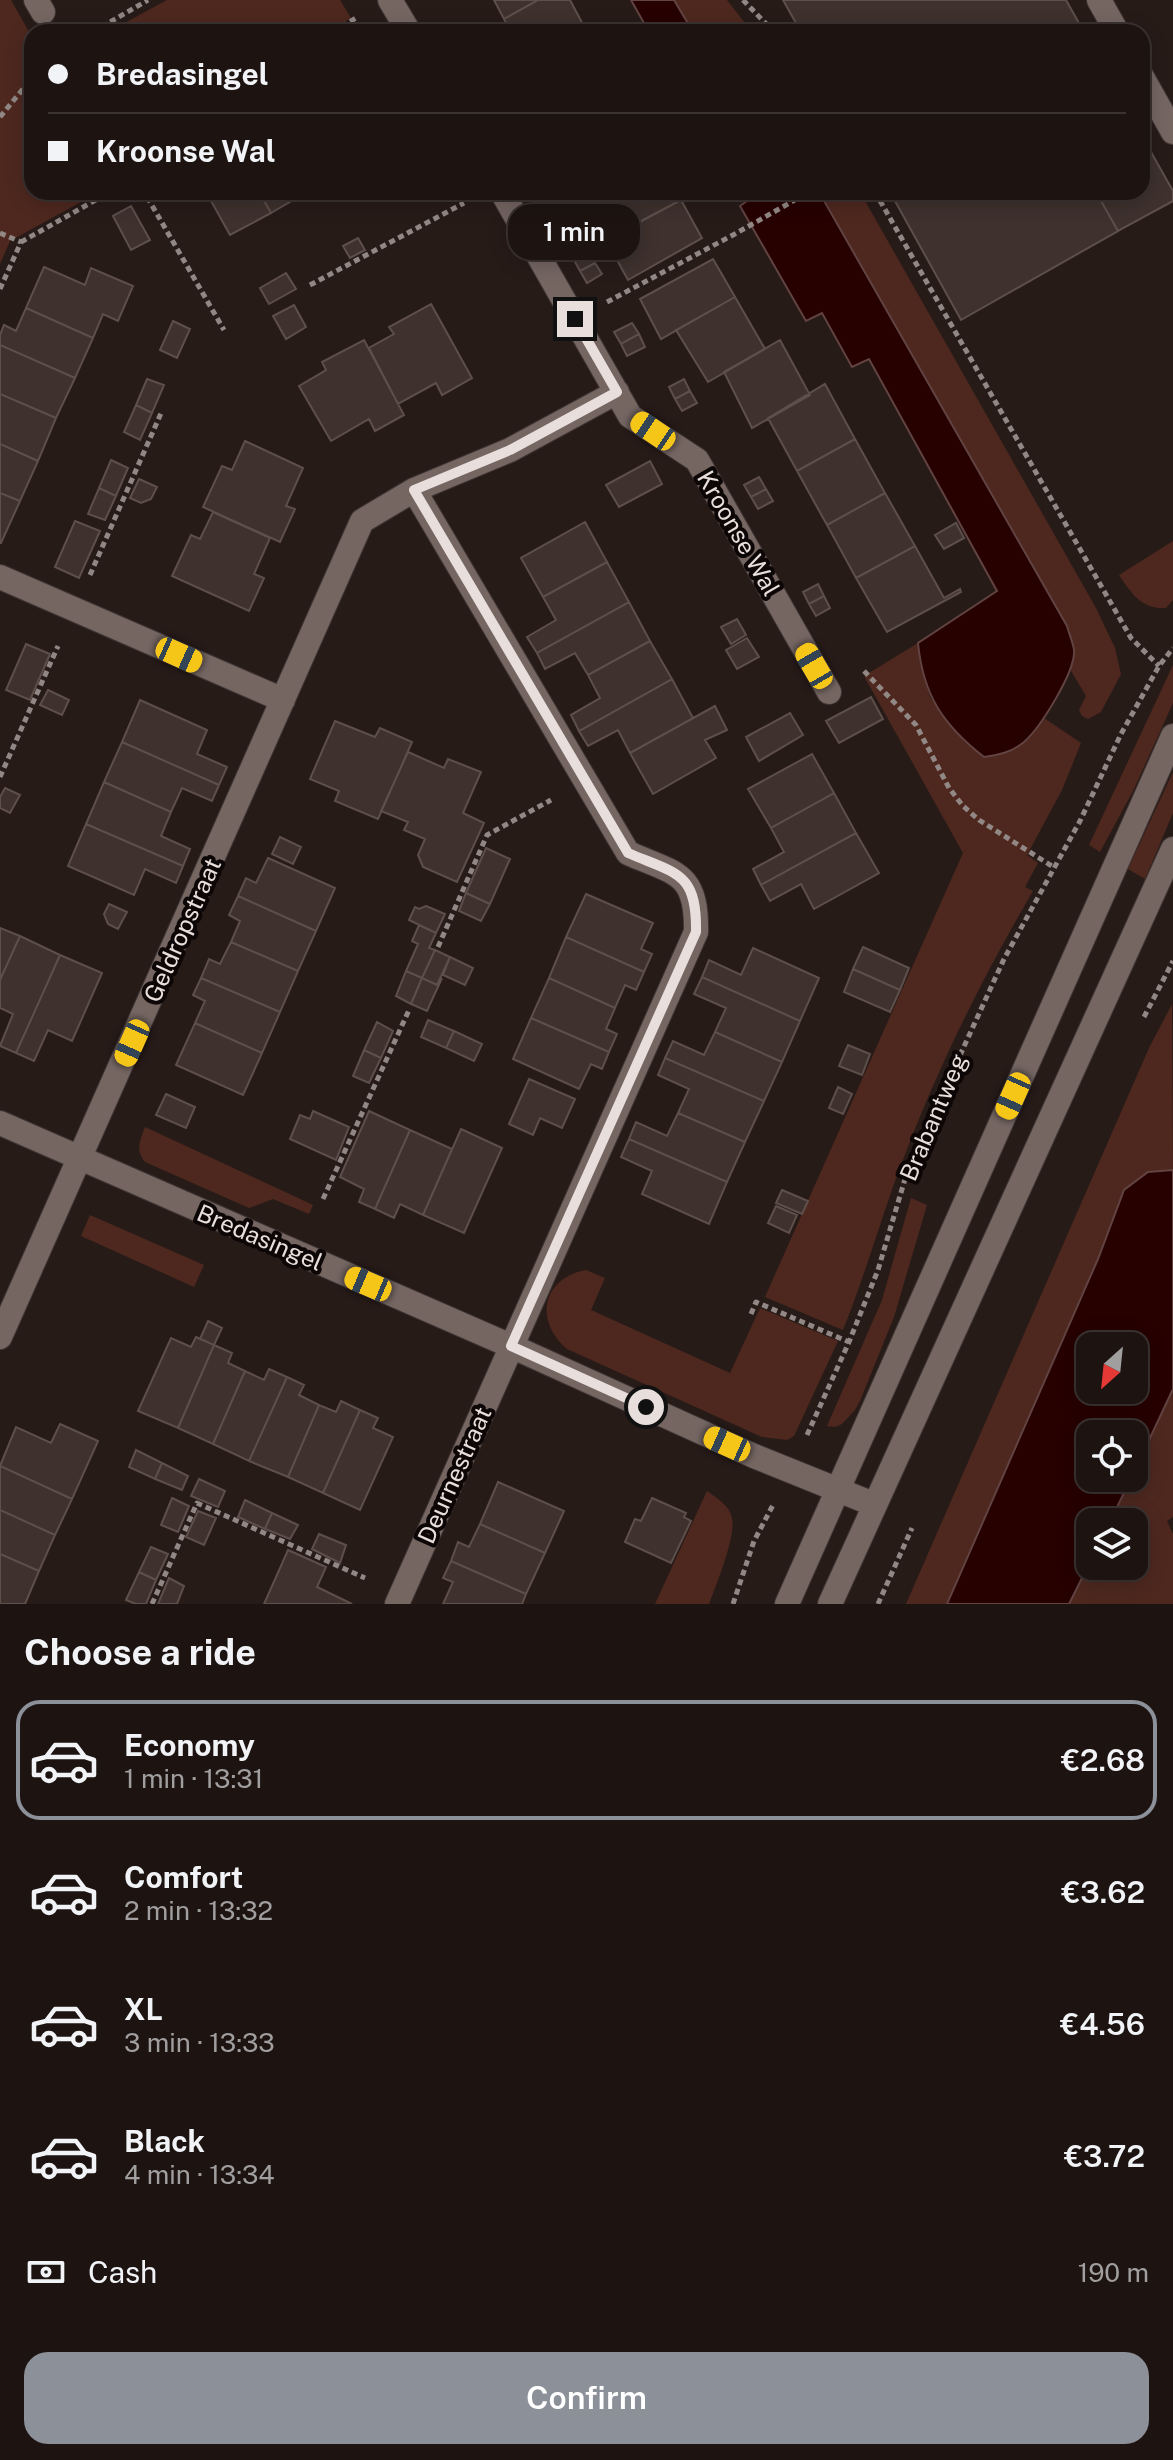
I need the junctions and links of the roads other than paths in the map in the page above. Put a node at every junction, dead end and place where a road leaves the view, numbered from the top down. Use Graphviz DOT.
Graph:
graph roads {
  1 [pos="390,0"];
  2 [pos="1099,0"];
  3 [pos="404,24"];
  4 [pos="1112,24"];
  5 [pos="1150,91"];
  6 [pos="1173,132"];
  7 [pos="507,200"];
  8 [pos="617,392"];
  9 [pos="414,490"];
  10 [pos="0,577"];
  11 [pos="829,692"];
  12 [pos="283,700"];
  13 [pos="1173,736"];
  14 [pos="1173,849"];
  15 [pos="0,1123"];
  16 [pos="81,1159"];
  17 [pos="0,1337"];
  18 [pos="511,1346"];
  19 [pos="838,1490"];
  20 [pos="873,1504"];
  21 [pos="399,1600"];
  22 [pos="787,1604"];
  23 [pos="830,1604"];
  1 -- 3 [label="street"];
  2 -- 4 [label="street"];
  5 -- 6 [label="street"];
  7 -- 8 [label="street, Kroonse Wal"];
  8 -- 9 [label="street, Geldropstraat"];
  8 -- 11 [label="street, Kroonse Wal"];
  9 -- 12 [label="street, Geldropstraat"];
  9 -- 18 [label="street"];
  10 -- 12 [label="street"];
  12 -- 16 [label="street, Geldropstraat"];
  13 -- 19 [label="street"];
  14 -- 20 [label="street"];
  15 -- 16 [label="street, Bredasingel"];
  16 -- 17 [label="street"];
  16 -- 18 [label="street, Bredasingel"];
  18 -- 19 [label="street, Bredasingel"];
  18 -- 21 [label="street, Deurnestraat"];
  19 -- 20 [label="street, Bredasingel"];
  19 -- 22 [label="street"];
  20 -- 23 [label="street"];
}
